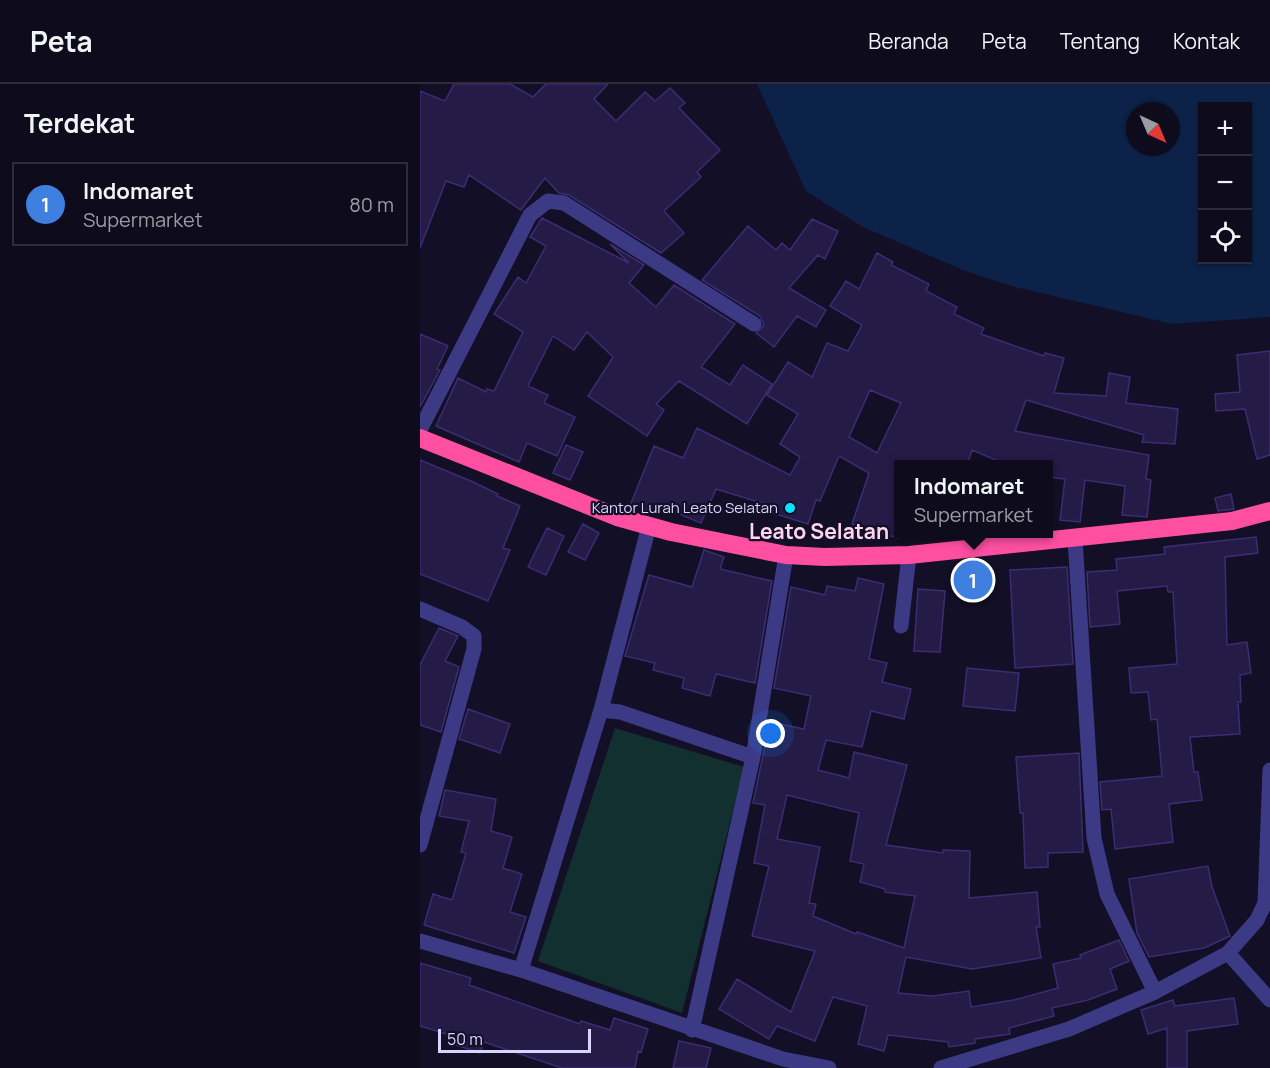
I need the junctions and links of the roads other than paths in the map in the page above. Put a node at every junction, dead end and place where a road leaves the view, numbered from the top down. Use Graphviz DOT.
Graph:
graph roads {
  1 [pos="754,324"];
  2 [pos="420,430"];
  3 [pos="420,438"];
  4 [pos="1270,512"];
  5 [pos="649,526"];
  6 [pos="1076,539"];
  7 [pos="786,555"];
  8 [pos="909,555"];
  9 [pos="420,609"];
  10 [pos="901,626"];
  11 [pos="601,710"];
  12 [pos="753,757"];
  13 [pos="1270,771"];
  14 [pos="420,845"];
  15 [pos="420,941"];
  16 [pos="1228,953"];
  17 [pos="521,970"];
  18 [pos="1155,992"];
  19 [pos="1270,1000"];
  20 [pos="692,1030"];
  21 [pos="829,1068"];
  22 [pos="941,1068"];
  1 -- 2 [label="street"];
  3 -- 5 [label="highway"];
  4 -- 6 [label="highway"];
  5 -- 7 [label="highway"];
  5 -- 11 [label="street"];
  6 -- 8 [label="highway"];
  6 -- 18 [label="street"];
  7 -- 8 [label="highway"];
  7 -- 12 [label="street"];
  8 -- 10 [label="street"];
  9 -- 14 [label="street"];
  11 -- 12 [label="street"];
  11 -- 17 [label="street"];
  12 -- 20 [label="street"];
  13 -- 16 [label="street"];
  15 -- 17 [label="street"];
  16 -- 18 [label="street"];
  16 -- 19 [label="street"];
  17 -- 20 [label="street"];
  18 -- 22 [label="street"];
  20 -- 21 [label="street"];
}
